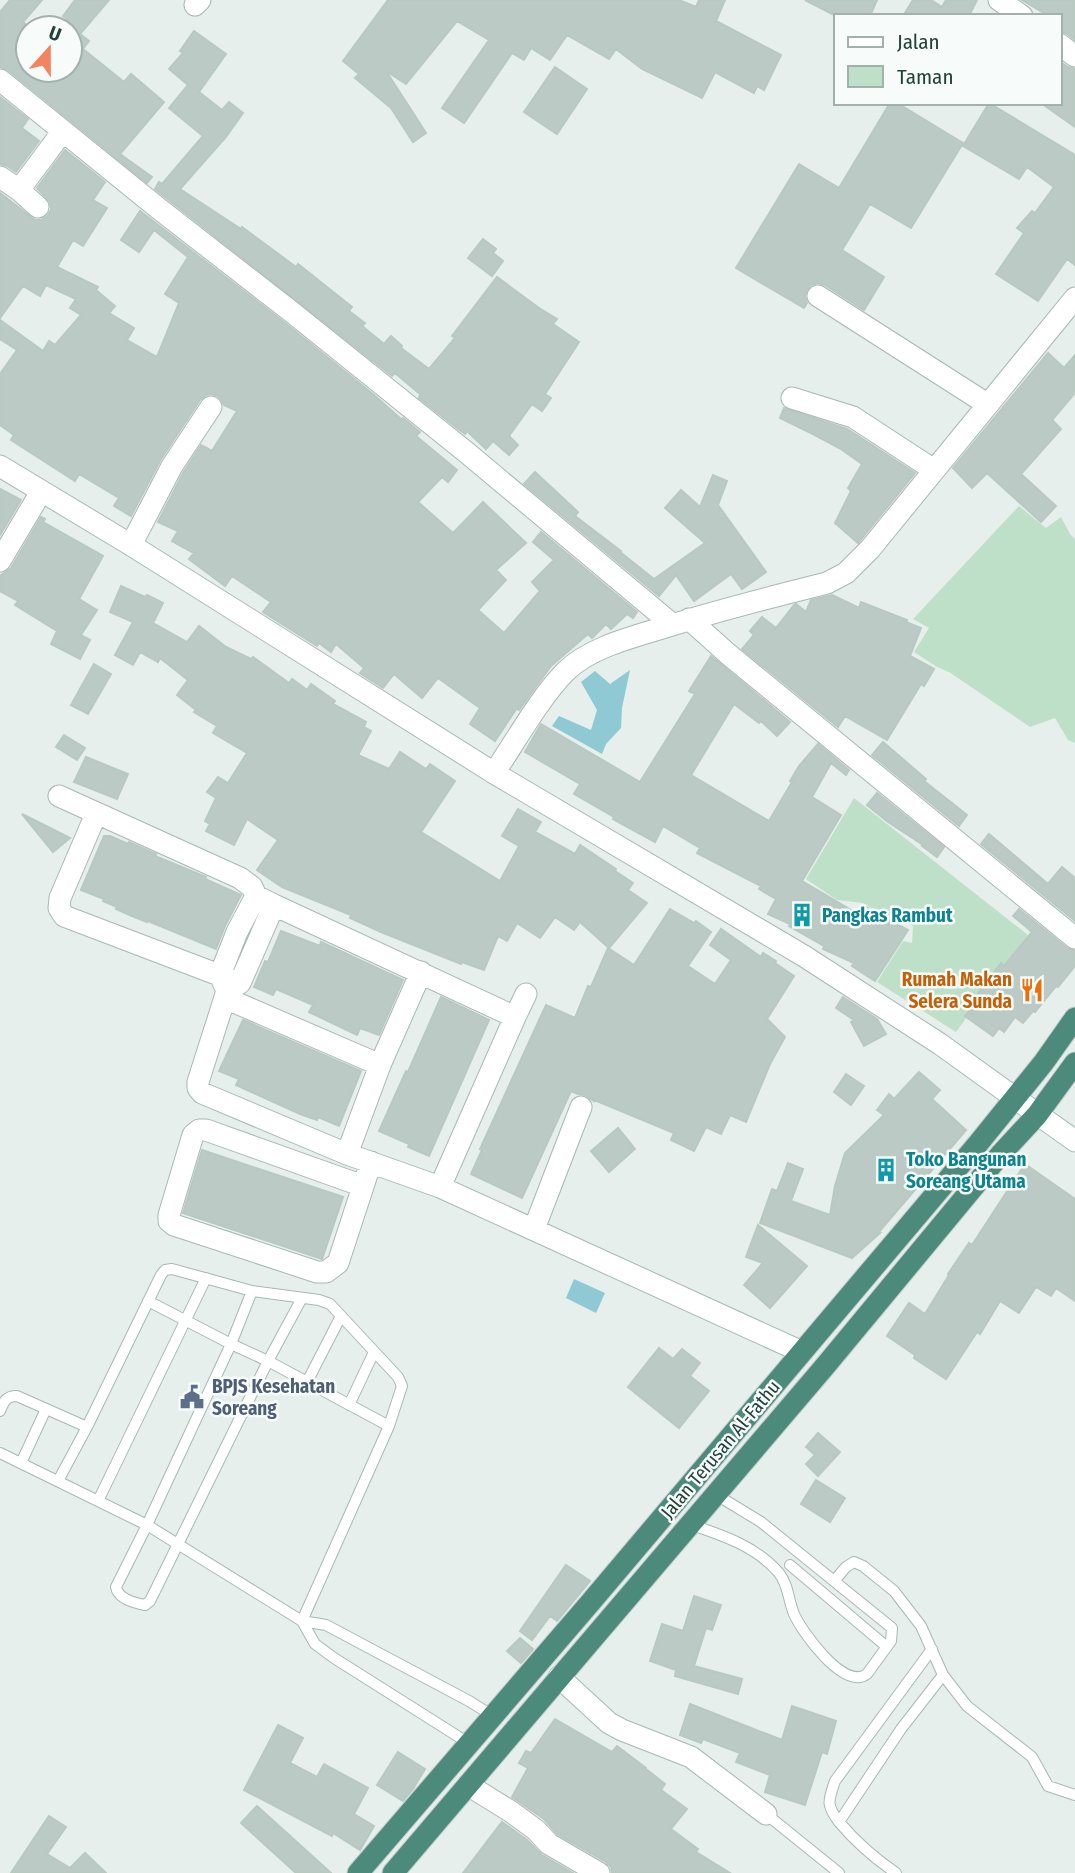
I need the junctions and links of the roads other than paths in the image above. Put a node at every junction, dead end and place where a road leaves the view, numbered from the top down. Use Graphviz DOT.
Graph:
graph roads {
  1 [pos="999,0"];
  2 [pos="1019,14"];
  3 [pos="0,80"];
  4 [pos="63,131"];
  5 [pos="0,177"];
  6 [pos="19,190"];
  7 [pos="38,206"];
  8 [pos="818,296"];
  9 [pos="1071,311"];
  10 [pos="792,398"];
  11 [pos="987,404"];
  12 [pos="211,407"];
  13 [pos="0,466"];
  14 [pos="934,470"];
  15 [pos="41,492"];
  16 [pos="131,545"];
  17 [pos="0,561"];
  18 [pos="681,622"];
  19 [pos="494,773"];
  20 [pos="59,796"];
  21 [pos="96,814"];
  22 [pos="265,901"];
  23 [pos="1075,938"];
  24 [pos="421,972"];
  25 [pos="228,987"];
  26 [pos="526,994"];
  27 [pos="515,1017"];
  28 [pos="1075,1018"];
  29 [pos="1075,1063"];
  30 [pos="380,1065"];
  31 [pos="1015,1098"];
  32 [pos="582,1107"];
  33 [pos="1037,1115"];
  34 [pos="1075,1141"];
  35 [pos="347,1154"];
  36 [pos="371,1162"];
  37 [pos="363,1186"];
  38 [pos="440,1187"];
  39 [pos="534,1229"];
  40 [pos="206,1278"];
  41 [pos="252,1291"];
  42 [pos="302,1298"];
  43 [pos="148,1301"];
  44 [pos="341,1316"];
  45 [pos="186,1320"];
  46 [pos="231,1344"];
  47 [pos="374,1352"];
  48 [pos="802,1352"];
  49 [pos="268,1360"];
  50 [pos="307,1382"];
  51 [pos="349,1405"];
  52 [pos="46,1409"];
  53 [pos="0,1411"];
  54 [pos="389,1426"];
  55 [pos="87,1427"];
  56 [pos="0,1453"];
  57 [pos="21,1463"];
  58 [pos="58,1481"];
  59 [pos="715,1494"];
  60 [pos="98,1501"];
  61 [pos="689,1524"];
  62 [pos="147,1525"];
  63 [pos="179,1544"];
  64 [pos="802,1554"];
  65 [pos="790,1565"];
  66 [pos="780,1574"];
  67 [pos="834,1580"];
  68 [pos="302,1621"];
  69 [pos="887,1647"];
  70 [pos="932,1649"];
  71 [pos="943,1675"];
  72 [pos="559,1677"];
  73 [pos="493,1716"];
  74 [pos="470,1744"];
  75 [pos="490,1759"];
  76 [pos="468,1785"];
  77 [pos="1075,1795"];
  78 [pos="766,1814"];
  79 [pos="839,1822"];
  80 [pos="358,1873"];
  81 [pos="393,1873"];
  82 [pos="599,1873"];
  83 [pos="839,1873"];
  84 [pos="896,1873"];
  1 -- 2 [label="street"];
  3 -- 4 [label="street"];
  4 -- 6 [label="street"];
  4 -- 18 [label="street"];
  5 -- 6 [label="street"];
  6 -- 7 [label="street"];
  8 -- 11 [label="street"];
  9 -- 11 [label="street"];
  10 -- 14 [label="street"];
  11 -- 14 [label="street"];
  12 -- 16 [label="street"];
  13 -- 15 [label="street"];
  14 -- 18 [label="street"];
  15 -- 16 [label="street"];
  15 -- 17 [label="street"];
  16 -- 19 [label="street"];
  18 -- 19 [label="street"];
  18 -- 23 [label="street"];
  19 -- 31 [label="street"];
  20 -- 21 [label="street"];
  21 -- 22 [label="street"];
  21 -- 25 [label="street"];
  22 -- 24 [label="street"];
  22 -- 25 [label="street"];
  24 -- 27 [label="street"];
  24 -- 30 [label="street"];
  25 -- 30 [label="street"];
  25 -- 35 [label="street"];
  26 -- 27 [label="street"];
  27 -- 38 [label="street"];
  28 -- 31 [label="highway, Jalan Terusan Al-Fathu"];
  29 -- 33 [label="highway, Jalan Terusan Al-Fathu"];
  30 -- 35 [label="street"];
  31 -- 33 [label="street"];
  31 -- 48 [label="highway, Jalan Terusan Al-Fathu"];
  32 -- 39 [label="street"];
  33 -- 34 [label="street"];
  33 -- 59 [label="highway, Jalan Terusan Al-Fathu"];
  35 -- 36 [label="street"];
  36 -- 37 [label="street"];
  36 -- 38 [label="street"];
  37 -- 37 [label="street"];
  38 -- 39 [label="street"];
  39 -- 48 [label="street"];
  40 -- 41 [label="lane"];
  40 -- 43 [label="lane"];
  40 -- 45 [label="lane"];
  41 -- 42 [label="lane"];
  41 -- 46 [label="lane"];
  42 -- 44 [label="lane"];
  42 -- 49 [label="lane"];
  43 -- 45 [label="lane"];
  43 -- 55 [label="lane"];
  44 -- 47 [label="lane"];
  44 -- 50 [label="lane"];
  45 -- 46 [label="lane"];
  45 -- 60 [label="lane"];
  46 -- 49 [label="lane"];
  46 -- 62 [label="lane"];
  47 -- 51 [label="lane"];
  47 -- 54 [label="lane"];
  48 -- 73 [label="highway, Jalan Terusan Al-Fathu"];
  49 -- 50 [label="lane"];
  49 -- 63 [label="lane"];
  50 -- 51 [label="lane"];
  51 -- 54 [label="lane"];
  52 -- 53 [label="lane"];
  52 -- 55 [label="lane"];
  52 -- 57 [label="lane"];
  54 -- 68 [label="lane"];
  55 -- 58 [label="lane"];
  56 -- 57 [label="lane"];
  57 -- 58 [label="lane"];
  58 -- 60 [label="lane"];
  59 -- 61 [label="highway, Jalan Terusan Al-Fathu"];
  59 -- 64 [label="lane"];
  60 -- 62 [label="lane"];
  61 -- 66 [label="lane"];
  61 -- 72 [label="highway, Jalan Terusan Al-Fathu"];
  62 -- 63 [label="lane"];
  62 -- 63 [label="lane"];
  63 -- 68 [label="lane"];
  64 -- 65 [label="lane"];
  64 -- 67 [label="lane"];
  65 -- 66 [label="lane"];
  65 -- 69 [label="lane"];
  66 -- 69 [label="lane"];
  67 -- 69 [label="lane"];
  67 -- 70 [label="lane"];
  68 -- 73 [label="lane"];
  68 -- 74 [label="lane"];
  70 -- 71 [label="lane"];
  70 -- 79 [label="lane"];
  71 -- 77 [label="lane"];
  71 -- 79 [label="lane"];
  72 -- 75 [label="highway, Jalan Terusan Al-Fathu"];
  72 -- 78 [label="street"];
  73 -- 74 [label="highway, Jalan Terusan Al-Fathu"];
  74 -- 75 [label="highway"];
  74 -- 80 [label="highway, Jalan Terusan Al-Fathu"];
  75 -- 76 [label="highway, Jalan Terusan Al-Fathu"];
  76 -- 81 [label="highway, Jalan Terusan Al-Fathu"];
  76 -- 82 [label="street"];
  78 -- 83 [label="lane"];
  79 -- 84 [label="lane"];
}
